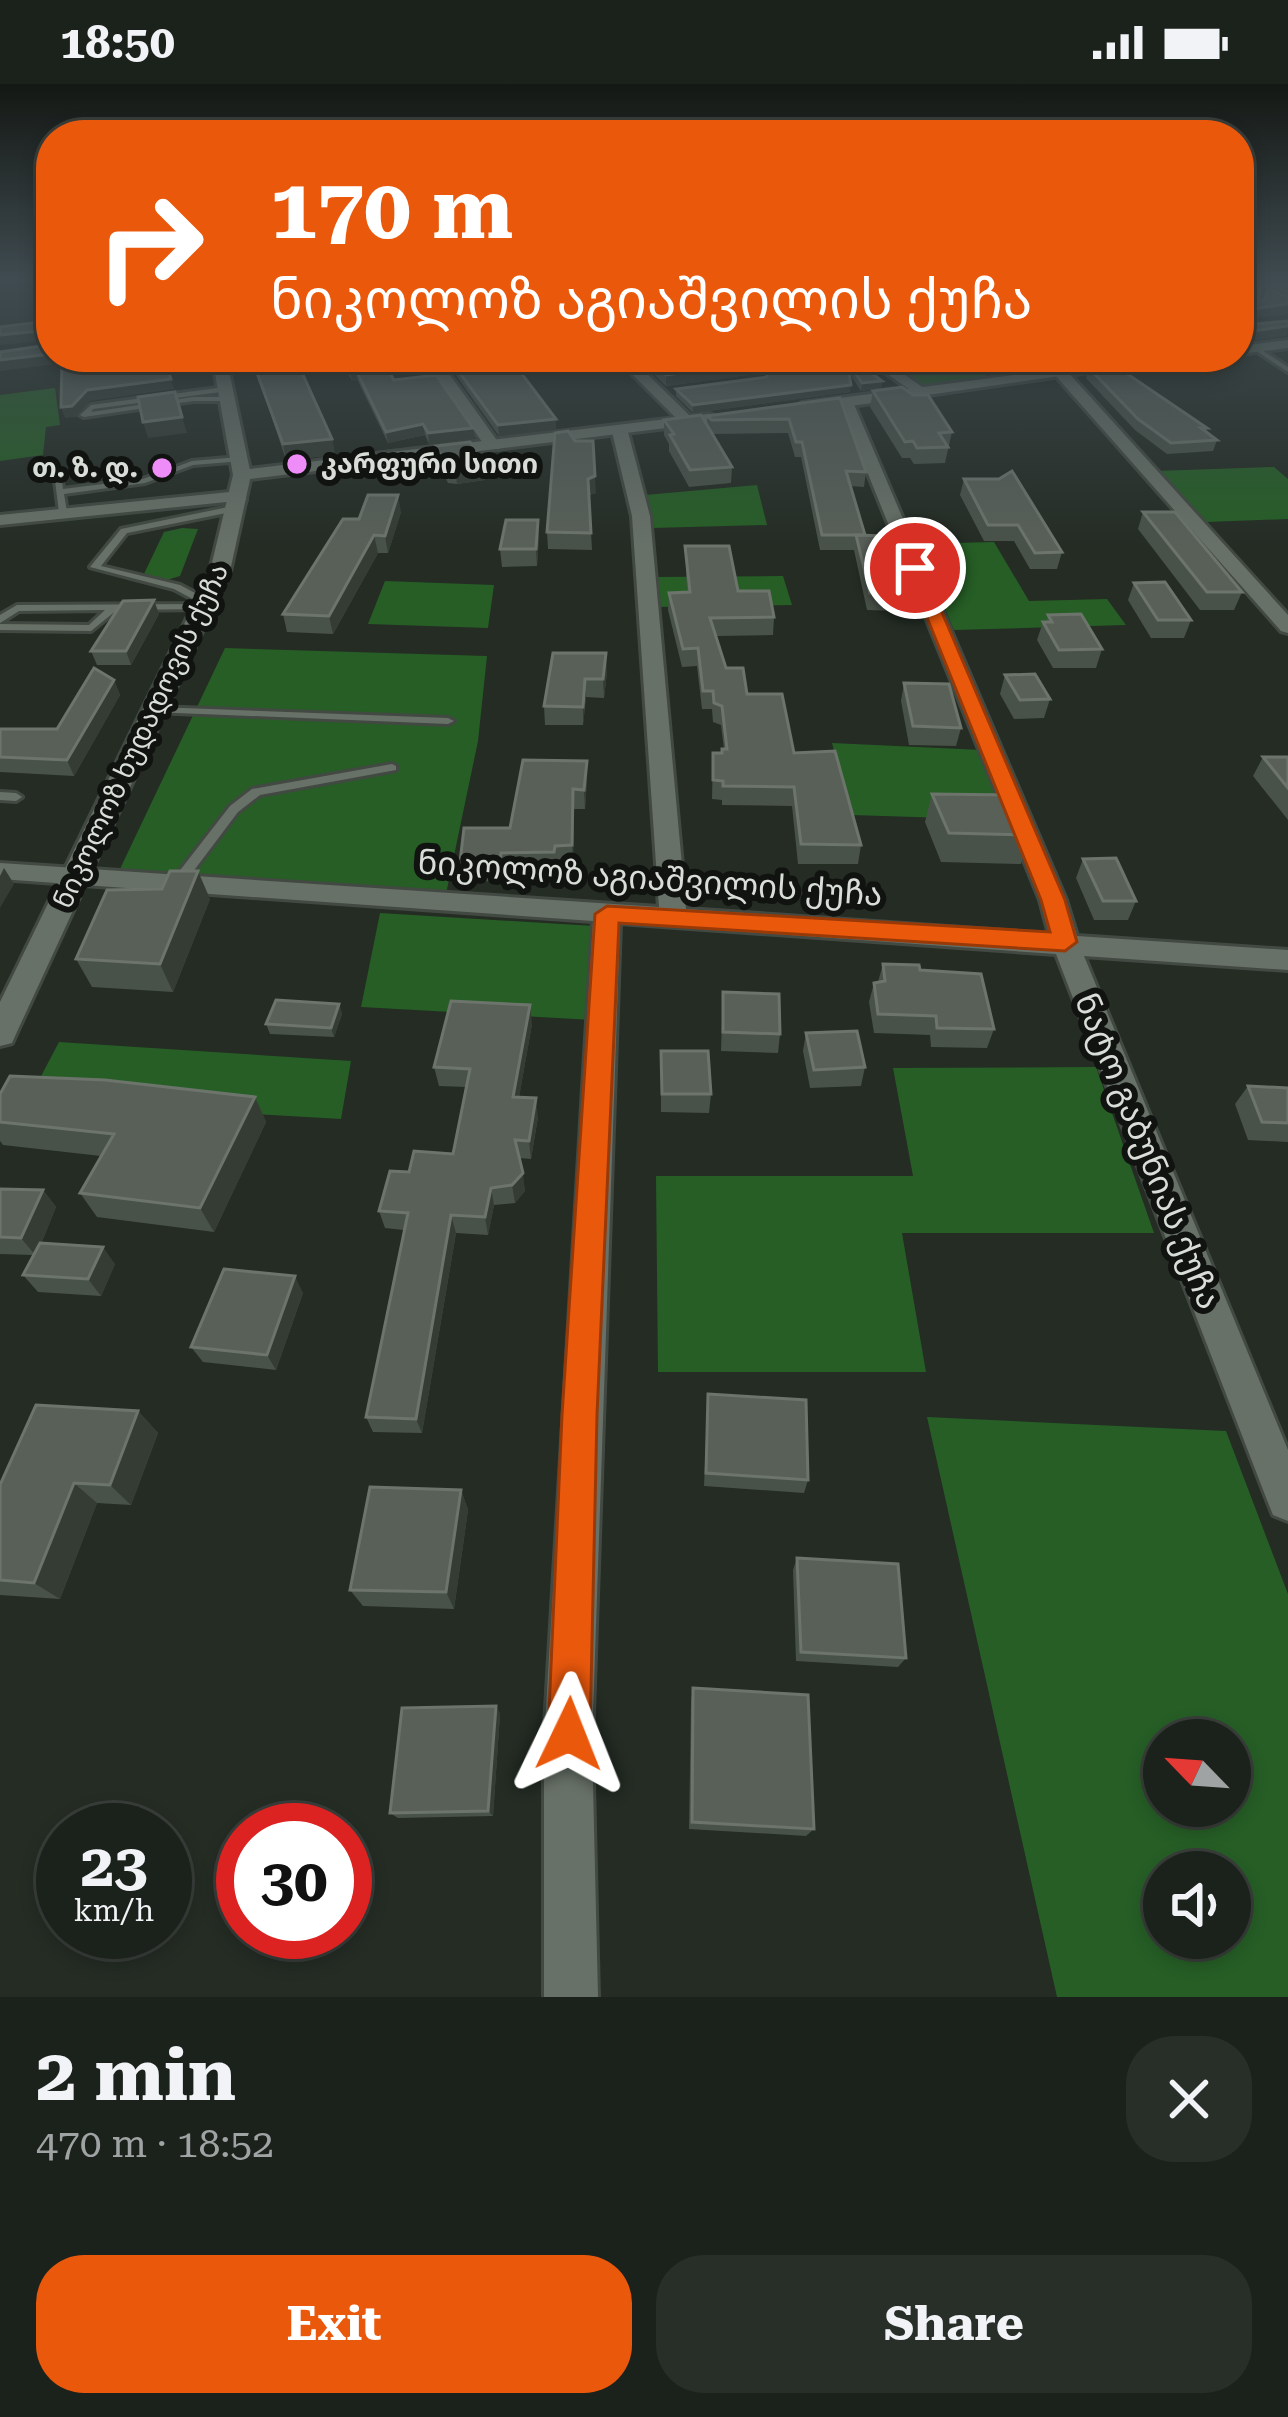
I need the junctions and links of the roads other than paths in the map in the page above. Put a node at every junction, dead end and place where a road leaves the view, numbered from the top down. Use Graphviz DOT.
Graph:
graph roads {
  1 [pos="222,372"];
  2 [pos="441,372"];
  3 [pos="637,372"];
  4 [pos="891,372"];
  5 [pos="1026,372"];
  6 [pos="1071,372"];
  7 [pos="679,390"];
  8 [pos="921,391"];
  9 [pos="658,392"];
  10 [pos="226,394"];
  11 [pos="846,402"];
  12 [pos="778,411"];
  13 [pos="733,416"];
  14 [pos="688,422"];
  15 [pos="620,432"];
  16 [pos="493,446"];
  17 [pos="57,475"];
  18 [pos="240,485"];
  19 [pos="60,492"];
  20 [pos="63,512"];
  21 [pos="0,520"];
  22 [pos="206,605"];
  23 [pos="114,608"];
  24 [pos="0,624"];
  25 [pos="1288,627"];
  26 [pos="157,710"];
  27 [pos="448,721"];
  28 [pos="392,768"];
  29 [pos="0,796"];
  30 [pos="16,797"];
  31 [pos="0,871"];
  32 [pos="80,877"];
  33 [pos="178,882"];
  34 [pos="607,914"];
  35 [pos="673,916"];
  36 [pos="1065,942"];
  37 [pos="1288,960"];
  38 [pos="0,1034"];
  39 [pos="1288,1500"];
  40 [pos="571,1997"];
  1 -- 10 [label="street, ნიკოლოზ ხუდადოვის ქუჩა"];
  2 -- 16 [label="street"];
  3 -- 9 [label="street"];
  4 -- 8 [label="street"];
  5 -- 8 [label="street"];
  6 -- 25 [label="street"];
  7 -- 9 [label="lane"];
  8 -- 11 [label="street"];
  9 -- 14 [label="street"];
  10 -- 10 [label="lane"];
  10 -- 18 [label="street, ნიკოლოზ ხუდადოვის ქუჩა"];
  11 -- 12 [label="street"];
  11 -- 36 [label="street, ნატო გაბუნიას ქუჩა"];
  13 -- 14 [label="street"];
  14 -- 15 [label="street"];
  15 -- 16 [label="street"];
  15 -- 35 [label="street"];
  16 -- 18 [label="street"];
  17 -- 19 [label="lane"];
  18 -- 19 [label="lane"];
  18 -- 20 [label="street"];
  18 -- 22 [label="street, ნიკოლოზ ხუდადოვის ქუჩა"];
  18 -- 22 [label="lane"];
  19 -- 20 [label="lane"];
  20 -- 21 [label="street"];
  22 -- 23 [label="lane"];
  22 -- 26 [label="street, ნიკოლოზ ხუდადოვის ქუჩა"];
  23 -- 24 [label="lane"];
  23 -- 24 [label="lane"];
  26 -- 27 [label="lane"];
  26 -- 32 [label="street, ნიკოლოზ ხუდადოვის ქუჩა"];
  28 -- 33 [label="lane"];
  29 -- 30 [label="lane"];
  31 -- 32 [label="street, ნიკოლოზ აგიაშვილის ქუჩა"];
  32 -- 33 [label="street, ნიკოლოზ აგიაშვილის ქუჩა"];
  32 -- 38 [label="street, ნიკოლოზ ხუდადოვის ქუჩა"];
  33 -- 34 [label="street, ნიკოლოზ აგიაშვილის ქუჩა"];
  34 -- 35 [label="street, ნიკოლოზ აგიაშვილის ქუჩა"];
  34 -- 40 [label="street"];
  35 -- 36 [label="street, ნიკოლოზ აგიაშვილის ქუჩა"];
  36 -- 37 [label="street, ნიკოლოზ აგიაშვილის ქუჩა"];
  36 -- 39 [label="street, ნატო გაბუნიას ქუჩა"];
}
